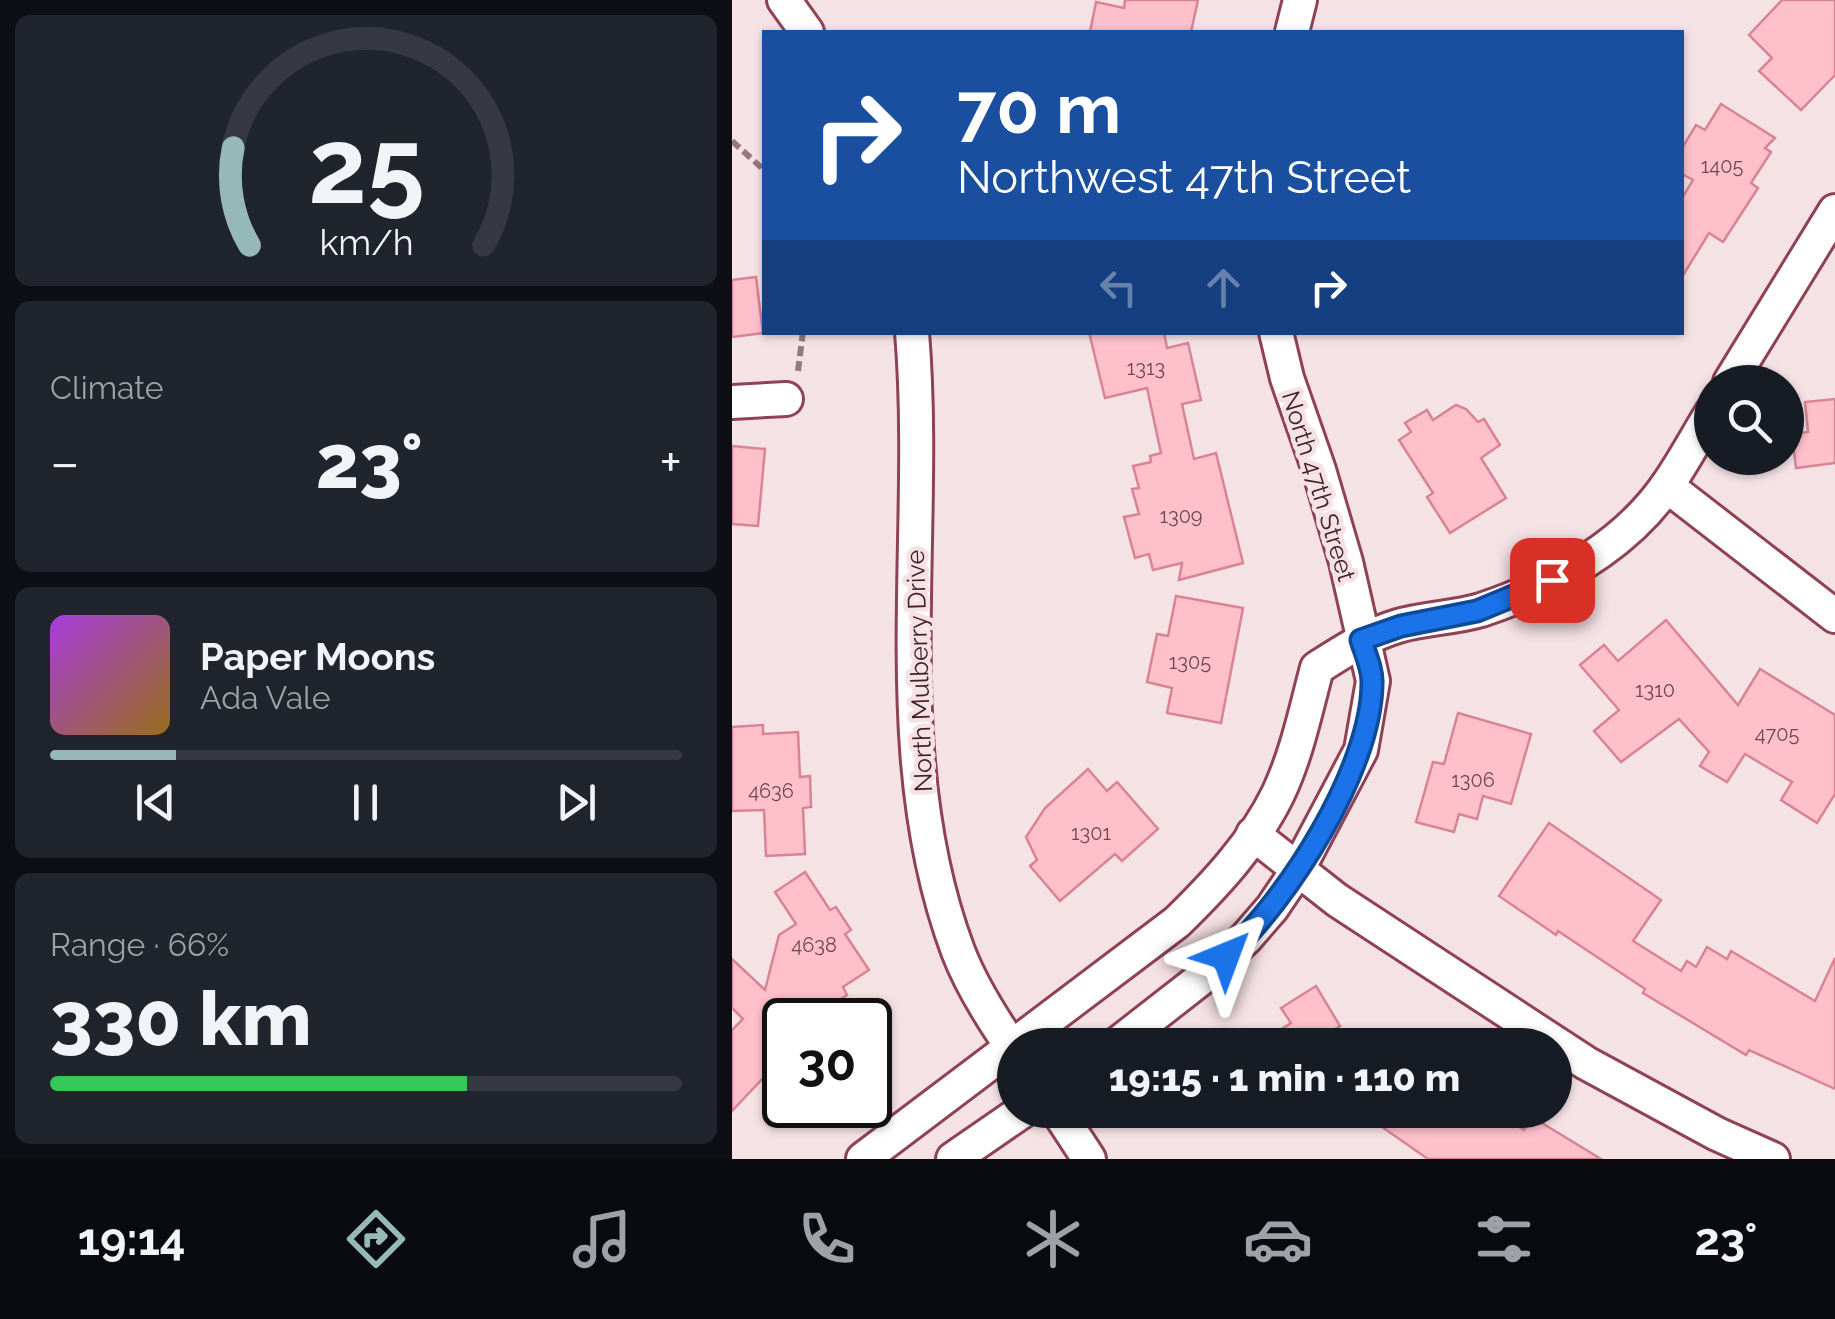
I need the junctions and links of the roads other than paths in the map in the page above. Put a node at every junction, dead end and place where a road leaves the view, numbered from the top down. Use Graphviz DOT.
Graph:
graph roads {
  1 [pos="784,0"];
  2 [pos="1300,0"];
  3 [pos="806,30"];
  4 [pos="1292,30"];
  5 [pos="1834,211"];
  6 [pos="912,335"];
  7 [pos="1277,335"];
  8 [pos="1740,365"];
  9 [pos="786,398"];
  10 [pos="732,402"];
  11 [pos="1694,442"];
  12 [pos="1667,486"];
  13 [pos="1834,616"];
  14 [pos="1361,640"];
  15 [pos="1253,834"];
  16 [pos="1297,871"];
  17 [pos="1001,1028"];
  18 [pos="1038,1028"];
  19 [pos="1140,1028"];
  20 [pos="997,1058"];
  21 [pos="998,1128"];
  22 [pos="1069,1128"];
  23 [pos="863,1159"];
  24 [pos="952,1159"];
  25 [pos="1089,1159"];
  26 [pos="1773,1159"];
  1 -- 3 [label="street"];
  2 -- 4 [label="street"];
  5 -- 8 [label="street"];
  6 -- 17 [label="street, North Mulberry Drive"];
  7 -- 14 [label="street, North 47th Street"];
  9 -- 10 [label="street"];
  11 -- 12 [label="street"];
  12 -- 13 [label="street"];
  12 -- 14 [label="street"];
  14 -- 15 [label="street"];
  14 -- 16 [label="street, North 47th Street"];
  15 -- 16 [label="street"];
  15 -- 18 [label="street"];
  16 -- 19 [label="street, North 47th Street"];
  16 -- 26 [label="street"];
  20 -- 23 [label="street"];
  21 -- 24 [label="street"];
  22 -- 25 [label="street"];
}
